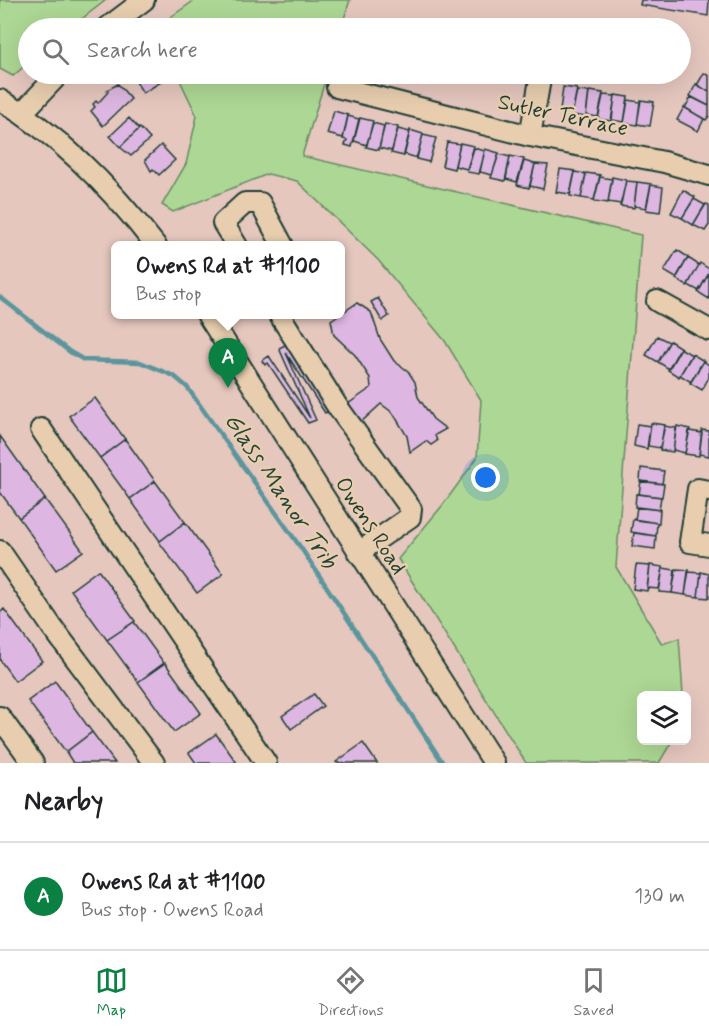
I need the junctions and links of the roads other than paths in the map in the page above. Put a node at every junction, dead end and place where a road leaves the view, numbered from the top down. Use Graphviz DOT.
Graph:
graph roads {
  1 [pos="144,0"];
  2 [pos="120,18"];
  3 [pos="50,84"];
  4 [pos="539,84"];
  5 [pos="337,87"];
  6 [pos="0,100"];
  7 [pos="22,114"];
  8 [pos="530,136"];
  9 [pos="707,170"];
  10 [pos="152,241"];
  11 [pos="234,241"];
  12 [pos="280,241"];
  13 [pos="657,301"];
  14 [pos="210,319"];
  15 [pos="282,319"];
  16 [pos="709,330"];
  17 [pos="41,429"];
  18 [pos="709,491"];
  19 [pos="709,545"];
  20 [pos="0,551"];
  21 [pos="358,553"];
  22 [pos="0,717"];
  23 [pos="33,763"];
  24 [pos="153,763"];
  25 [pos="266,763"];
  26 [pos="494,763"];
  1 -- 2 [label="street"];
  3 -- 7 [label="street"];
  4 -- 8 [label="street"];
  5 -- 8 [label="street, Sutler Terrace"];
  6 -- 7 [label="street"];
  7 -- 10 [label="street"];
  8 -- 9 [label="street, Sutler Terrace"];
  11 -- 12 [label="street"];
  13 -- 16 [label="street"];
  14 -- 21 [label="street, Owens Road"];
  15 -- 21 [label="street"];
  17 -- 25 [label="street"];
  18 -- 19 [label="street"];
  20 -- 24 [label="street"];
  21 -- 26 [label="street, Owens Road"];
  22 -- 23 [label="street"];
}
